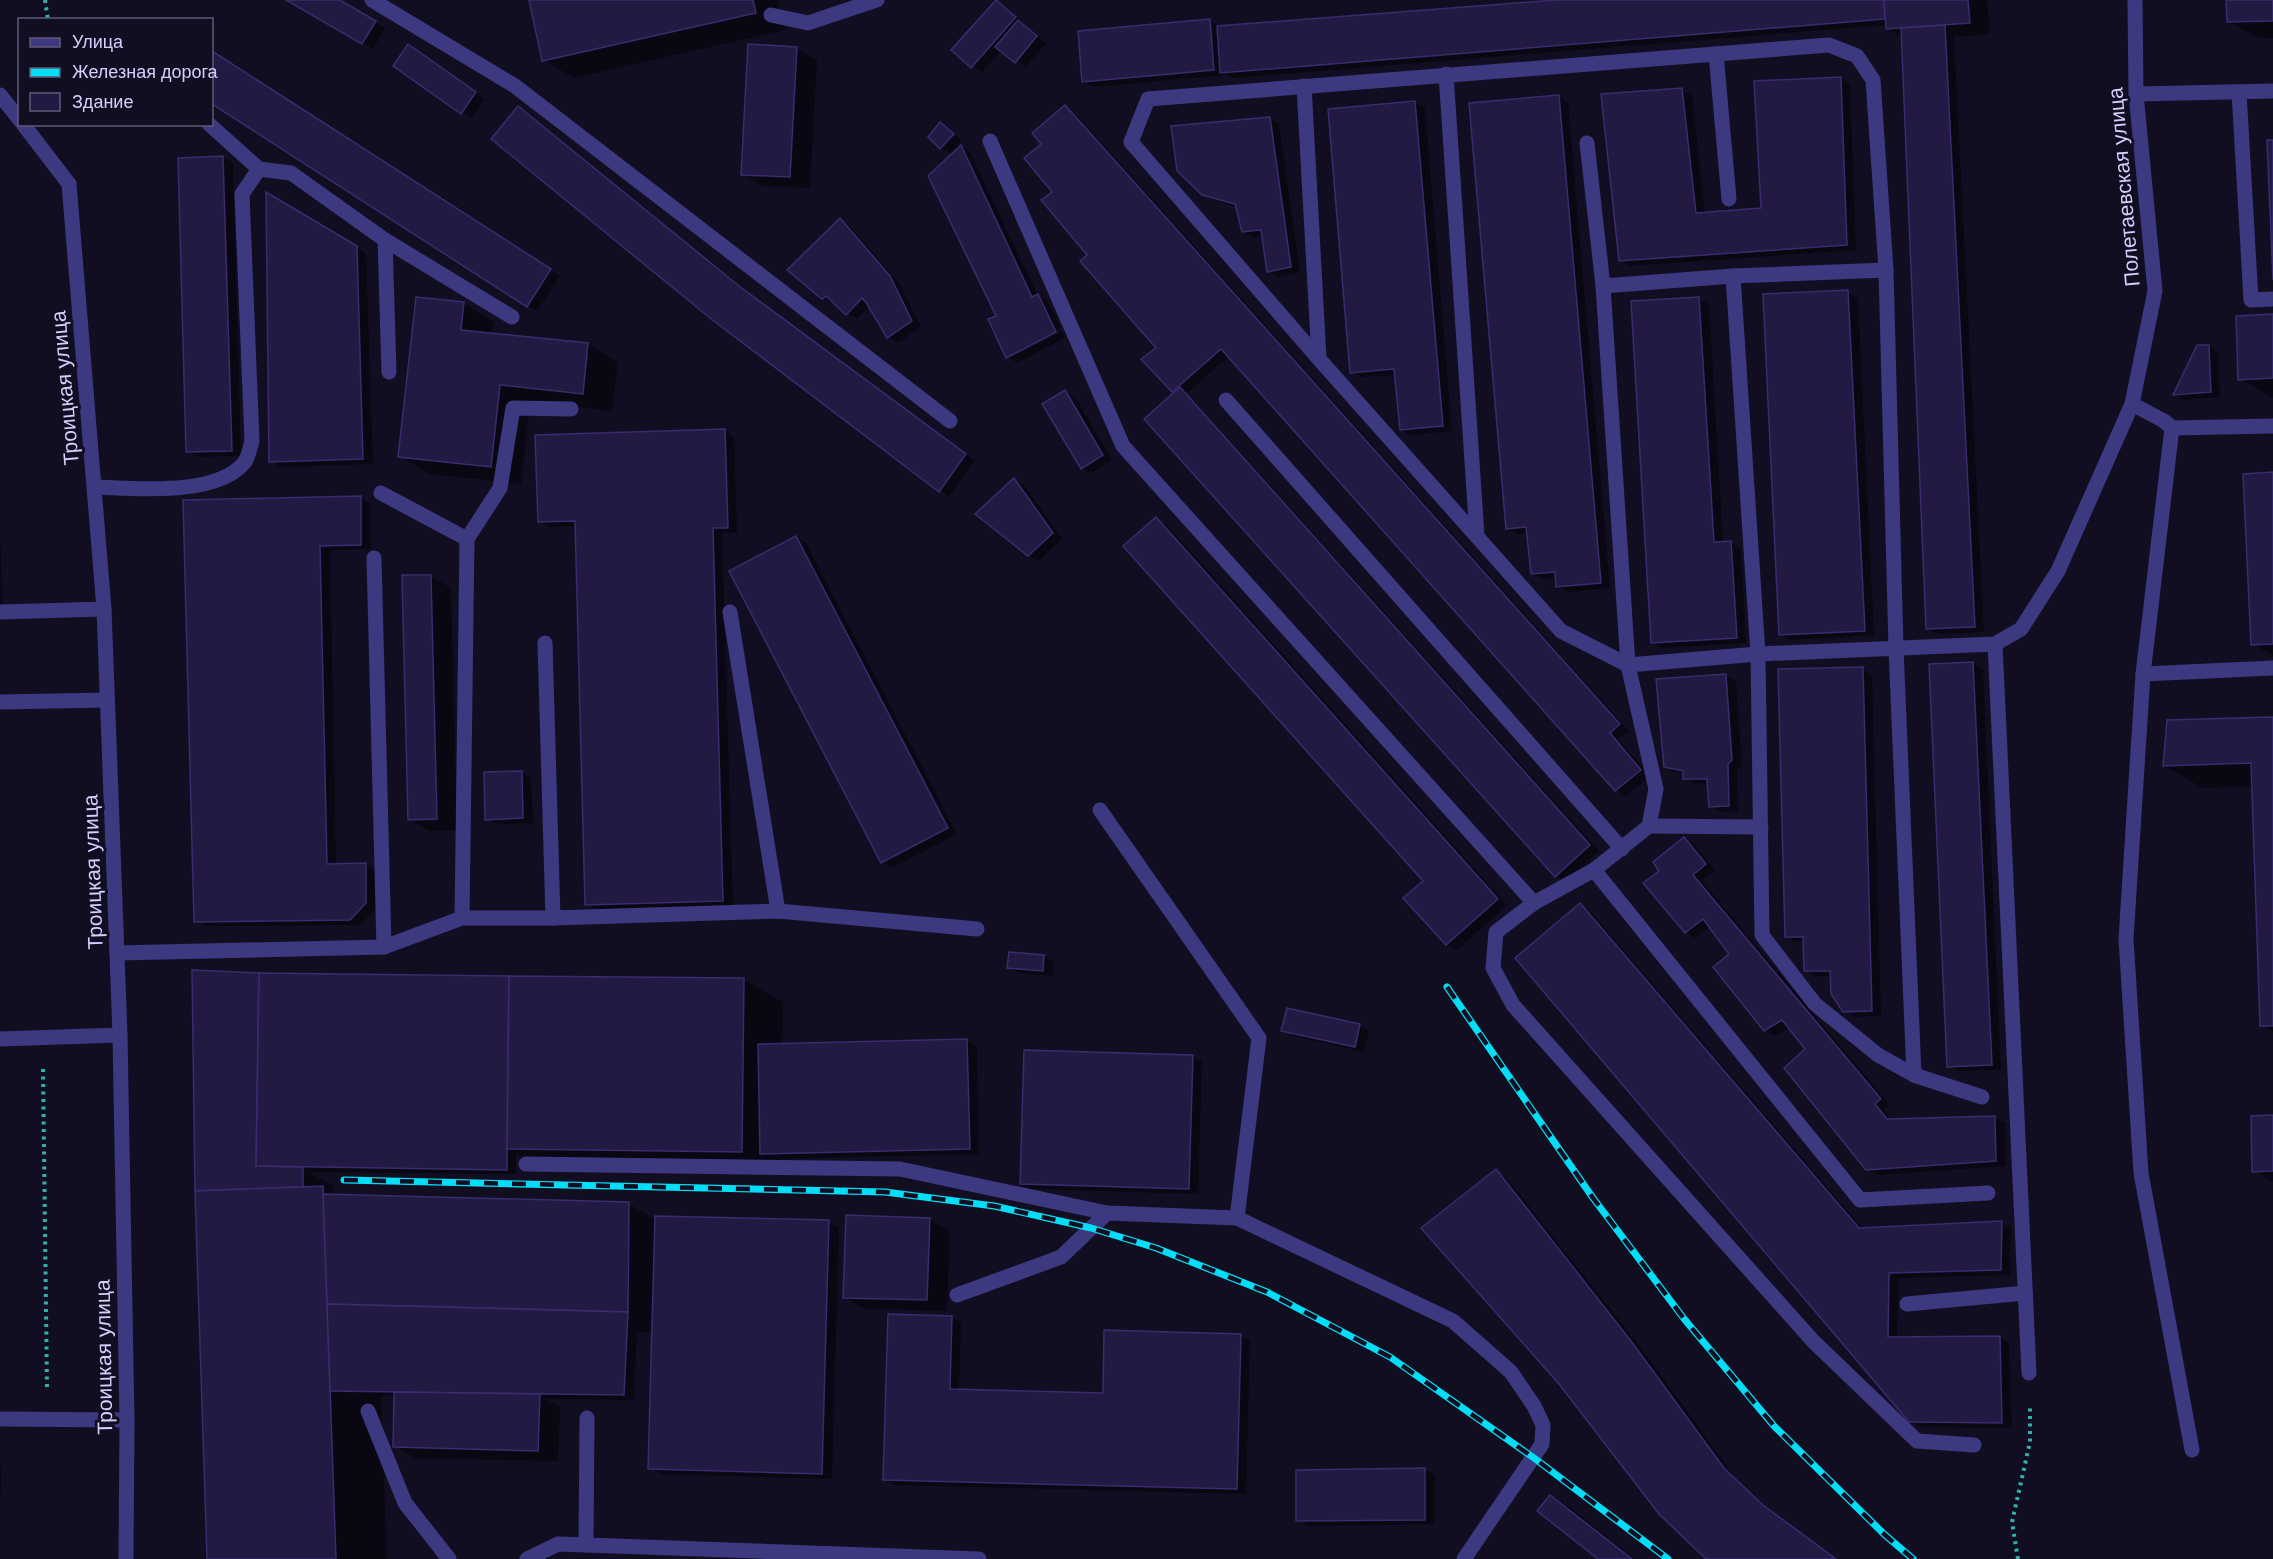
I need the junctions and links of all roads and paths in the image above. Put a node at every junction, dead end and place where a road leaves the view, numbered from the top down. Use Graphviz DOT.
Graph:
graph roads {
  1 [pos="45,0"];
  2 [pos="372,0"];
  3 [pos="878,0"];
  4 [pos="2135,0"];
  5 [pos="771,15"];
  6 [pos="48,18"];
  7 [pos="1716,54"];
  8 [pos="1446,75"];
  9 [pos="1304,86"];
  10 [pos="2273,91"];
  11 [pos="2239,92"];
  12 [pos="0,94"];
  13 [pos="2136,94"];
  14 [pos="18,117"];
  15 [pos="25,126"];
  16 [pos="211,126"];
  17 [pos="990,141"];
  18 [pos="1587,143"];
  19 [pos="259,169"];
  20 [pos="1729,199"];
  21 [pos="386,240"];
  22 [pos="1886,270"];
  23 [pos="1733,276"];
  24 [pos="1603,286"];
  25 [pos="2273,299"];
  26 [pos="512,317"];
  27 [pos="1319,359"];
  28 [pos="389,372"];
  29 [pos="1226,400"];
  30 [pos="2132,404"];
  31 [pos="571,409"];
  32 [pos="950,421"];
  33 [pos="2273,426"];
  34 [pos="2172,428"];
  35 [pos="95,487"];
  36 [pos="381,493"];
  37 [pos="1477,536"];
  38 [pos="467,539"];
  39 [pos="374,558"];
  40 [pos="104,609"];
  41 [pos="0,612"];
  42 [pos="730,612"];
  43 [pos="545,643"];
  44 [pos="1995,644"];
  45 [pos="1896,648"];
  46 [pos="1758,654"];
  47 [pos="1628,665"];
  48 [pos="2273,668"];
  49 [pos="2143,674"];
  50 [pos="107,700"];
  51 [pos="0,702"];
  52 [pos="1100,810"];
  53 [pos="1649,826"];
  54 [pos="1761,827"];
  55 [pos="1622,849"];
  56 [pos="1594,870"];
  57 [pos="1534,903"];
  58 [pos="778,911"];
  59 [pos="462,918"];
  60 [pos="553,918"];
  61 [pos="977,928"];
  62 [pos="384,947"];
  63 [pos="117,952"];
  64 [pos="120,1035"];
  65 [pos="42,1038"];
  66 [pos="0,1039"];
  67 [pos="1914,1075"];
  68 [pos="1982,1097"];
  69 [pos="526,1164"];
  70 [pos="1988,1193"];
  71 [pos="1107,1213"];
  72 [pos="1237,1218"];
  73 [pos="2025,1293"];
  74 [pos="957,1295"];
  75 [pos="1907,1304"];
  76 [pos="2029,1373"];
  77 [pos="368,1411"];
  78 [pos="587,1418"];
  79 [pos="0,1419"];
  80 [pos="47,1419"];
  81 [pos="127,1420"];
  82 [pos="1974,1445"];
  83 [pos="2192,1450"];
  84 [pos="586,1545"];
  85 [pos="126,1559"];
  86 [pos="449,1559"];
  87 [pos="527,1559"];
  88 [pos="979,1559"];
  89 [pos="1464,1559"];
  90 [pos="2018,1559"];
  1 -- 6 [label="path"];
  2 -- 32 [label="street"];
  3 -- 5 [label="street"];
  4 -- 13 [label="street, Полетаевская улица"];
  7 -- 8 [label="street"];
  7 -- 20 [label="street"];
  7 -- 22 [label="street"];
  8 -- 9 [label="street"];
  8 -- 37 [label="street"];
  9 -- 27 [label="street"];
  9 -- 27 [label="street"];
  10 -- 11 [label="street"];
  11 -- 13 [label="street"];
  11 -- 25 [label="street"];
  12 -- 14 [label="street"];
  13 -- 30 [label="street, Полетаевская улица"];
  15 -- 35 [label="street, Троицкая улица"];
  16 -- 19 [label="street"];
  17 -- 57 [label="street"];
  18 -- 24 [label="street"];
  19 -- 21 [label="street"];
  19 -- 35 [label="street"];
  21 -- 26 [label="street"];
  21 -- 28 [label="street"];
  22 -- 23 [label="street"];
  22 -- 45 [label="street"];
  23 -- 24 [label="street"];
  23 -- 46 [label="street"];
  24 -- 47 [label="street"];
  27 -- 37 [label="street"];
  29 -- 55 [label="street"];
  30 -- 34 [label="street"];
  30 -- 44 [label="street, Полетаевская улица"];
  31 -- 38 [label="street"];
  33 -- 34 [label="street"];
  34 -- 49 [label="street"];
  35 -- 40 [label="street, Троицкая улица"];
  36 -- 38 [label="street"];
  37 -- 47 [label="street"];
  38 -- 59 [label="street"];
  39 -- 62 [label="street"];
  40 -- 41 [label="street"];
  40 -- 50 [label="street, Троицкая улица"];
  42 -- 58 [label="street"];
  43 -- 60 [label="street"];
  44 -- 45 [label="street"];
  44 -- 73 [label="street"];
  45 -- 46 [label="street"];
  45 -- 67 [label="street"];
  46 -- 47 [label="street"];
  46 -- 54 [label="street"];
  47 -- 53 [label="street"];
  48 -- 49 [label="street"];
  49 -- 83 [label="street"];
  50 -- 51 [label="street"];
  50 -- 63 [label="street, Троицкая улица"];
  52 -- 72 [label="street"];
  53 -- 54 [label="street"];
  53 -- 55 [label="street"];
  54 -- 67 [label="street"];
  55 -- 56 [label="street"];
  56 -- 57 [label="street"];
  56 -- 70 [label="street"];
  57 -- 82 [label="street"];
  58 -- 60 [label="street"];
  58 -- 61 [label="street"];
  59 -- 60 [label="street"];
  59 -- 62 [label="street"];
  62 -- 63 [label="street"];
  63 -- 64 [label="street, Троицкая улица"];
  64 -- 65 [label="street"];
  64 -- 81 [label="street, Троицкая улица"];
  65 -- 66 [label="street"];
  65 -- 80 [label="path"];
  67 -- 68 [label="street"];
  69 -- 71 [label="street"];
  71 -- 72 [label="street"];
  71 -- 74 [label="street"];
  72 -- 89 [label="street"];
  73 -- 75 [label="street"];
  73 -- 76 [label="street"];
  76 -- 90 [label="path"];
  77 -- 86 [label="street"];
  78 -- 84 [label="street"];
  79 -- 80 [label="street"];
  80 -- 81 [label="street"];
  81 -- 85 [label="street, Троицкая улица"];
  84 -- 87 [label="street"];
  84 -- 88 [label="street"];
}
